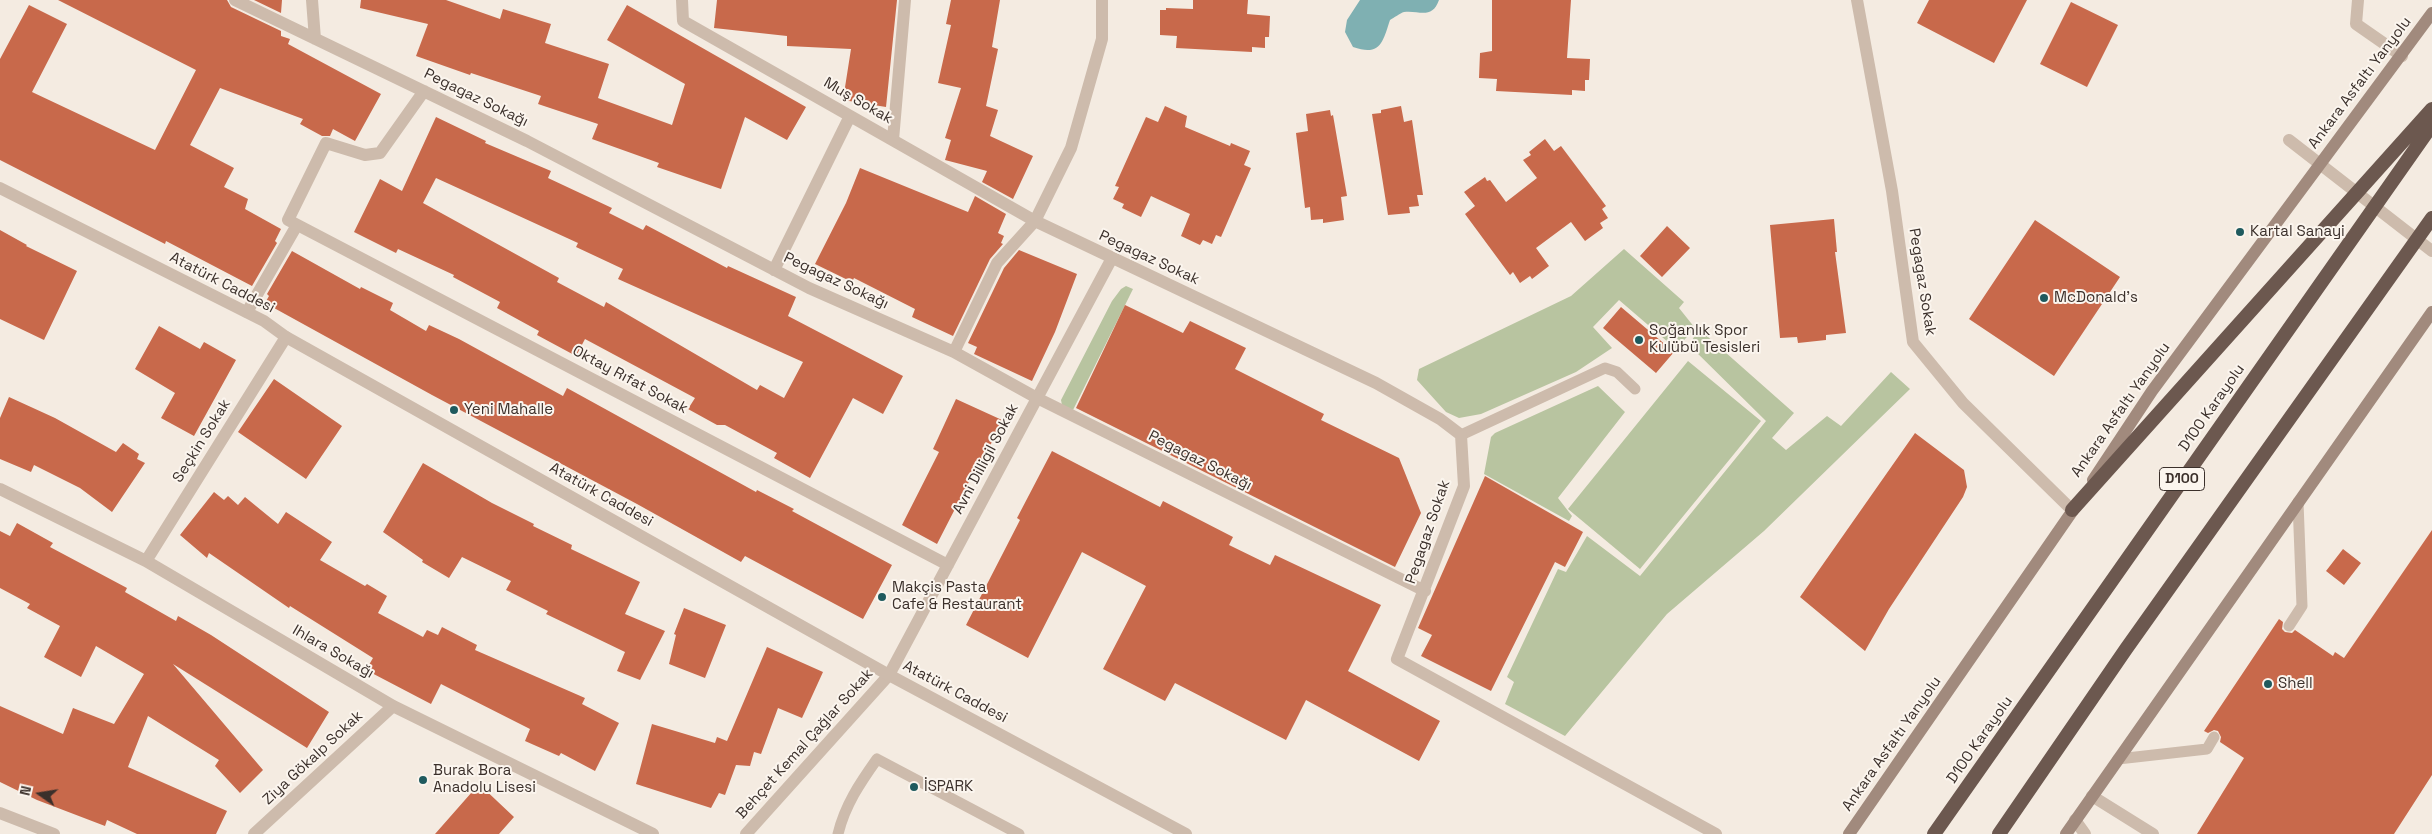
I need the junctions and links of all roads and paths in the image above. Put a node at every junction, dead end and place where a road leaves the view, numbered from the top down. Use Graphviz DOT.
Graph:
graph roads {
  1 [pos="235,0"];
  2 [pos="312,0"];
  3 [pos="682,0"];
  4 [pos="905,0"];
  5 [pos="1102,0"];
  6 [pos="1858,0"];
  7 [pos="2358,0"];
  8 [pos="2432,13"];
  9 [pos="315,39"];
  10 [pos="2402,56"];
  11 [pos="424,91"];
  12 [pos="2432,109"];
  13 [pos="850,116"];
  14 [pos="2432,125"];
  15 [pos="893,140"];
  16 [pos="2289,140"];
  17 [pos="0,188"];
  18 [pos="2432,218"];
  19 [pos="1035,220"];
  20 [pos="297,225"];
  21 [pos="2432,252"];
  22 [pos="1112,258"];
  23 [pos="774,270"];
  24 [pos="247,312"];
  25 [pos="2432,312"];
  26 [pos="286,337"];
  27 [pos="954,352"];
  28 [pos="1635,389"];
  29 [pos="1037,398"];
  30 [pos="1460,435"];
  31 [pos="0,489"];
  32 [pos="2298,502"];
  33 [pos="2072,510"];
  34 [pos="146,561"];
  35 [pos="948,565"];
  36 [pos="1425,591"];
  37 [pos="2289,626"];
  38 [pos="889,675"];
  39 [pos="394,706"];
  40 [pos="2214,737"];
  41 [pos="2118,759"];
  42 [pos="2092,796"];
  43 [pos="0,813"];
  44 [pos="2076,820"];
  45 [pos="749,833"];
  46 [pos="54,834"];
  47 [pos="254,834"];
  48 [pos="653,834"];
  49 [pos="838,834"];
  50 [pos="1019,834"];
  51 [pos="1186,834"];
  52 [pos="1716,834"];
  53 [pos="1849,834"];
  54 [pos="1934,834"];
  55 [pos="1999,834"];
  56 [pos="2066,834"];
  57 [pos="2085,834"];
  58 [pos="2153,834"];
  1 -- 9 [label="street, Pegagaz Sokağı"];
  2 -- 9 [label="street"];
  3 -- 13 [label="street, Muş Sokak"];
  4 -- 15 [label="street"];
  5 -- 19 [label="street"];
  6 -- 33 [label="street, Pegagaz Sokak"];
  7 -- 10 [label="street"];
  8 -- 10 [label="main road, Ankara Asfaltı Yanyolu"];
  9 -- 11 [label="street, Pegagaz Sokağı"];
  10 -- 33 [label="main road, Ankara Asfaltı Yanyolu"];
  11 -- 20 [label="street"];
  11 -- 23 [label="street, Pegagaz Sokağı"];
  12 -- 33 [label="highway"];
  13 -- 15 [label="street, Muş Sokak"];
  13 -- 23 [label="street"];
  14 -- 54 [label="highway, D100 Karayolu / D100"];
  15 -- 19 [label="street, Muş Sokak"];
  16 -- 21 [label="street"];
  17 -- 24 [label="street, Atatürk Caddesi"];
  18 -- 55 [label="highway"];
  19 -- 22 [label="street, Pegagaz Sokak"];
  19 -- 27 [label="street"];
  20 -- 24 [label="street"];
  20 -- 35 [label="street, Oktay Rıfat Sokak"];
  22 -- 29 [label="street, Avni Dilligil Sokak"];
  22 -- 30 [label="street, Pegagaz Sokak"];
  23 -- 27 [label="street, Pegagaz Sokağı"];
  24 -- 26 [label="street, Atatürk Caddesi"];
  25 -- 32 [label="main road"];
  26 -- 34 [label="street, Seçkin Sokak"];
  26 -- 38 [label="street, Atatürk Caddesi"];
  27 -- 29 [label="street, Pegagaz Sokağı"];
  28 -- 30 [label="lane"];
  29 -- 35 [label="street, Avni Dilligil Sokak"];
  29 -- 36 [label="street, Pegagaz Sokağı"];
  30 -- 36 [label="street, Pegagaz Sokak"];
  31 -- 34 [label="street, Ihlara Sokağı"];
  32 -- 37 [label="lane"];
  32 -- 41 [label="main road"];
  33 -- 53 [label="main road, Ankara Asfaltı Yanyolu"];
  34 -- 39 [label="street, Ihlara Sokağı"];
  35 -- 38 [label="street, Avni Dilligil Sokak"];
  36 -- 52 [label="street, Pegagaz Sokak"];
  38 -- 45 [label="street, Behçet Kemal Çağlar Sokak"];
  38 -- 51 [label="street, Atatürk Caddesi"];
  39 -- 47 [label="street, Ziya Gökalp Sokak"];
  39 -- 48 [label="street, Ihlara Sokağı"];
  40 -- 41 [label="lane"];
  41 -- 42 [label="main road"];
  42 -- 44 [label="main road"];
  42 -- 58 [label="street"];
  43 -- 46 [label="street"];
  44 -- 56 [label="main road"];
  44 -- 57 [label="street"];
  49 -- 50 [label="lane"];
}
